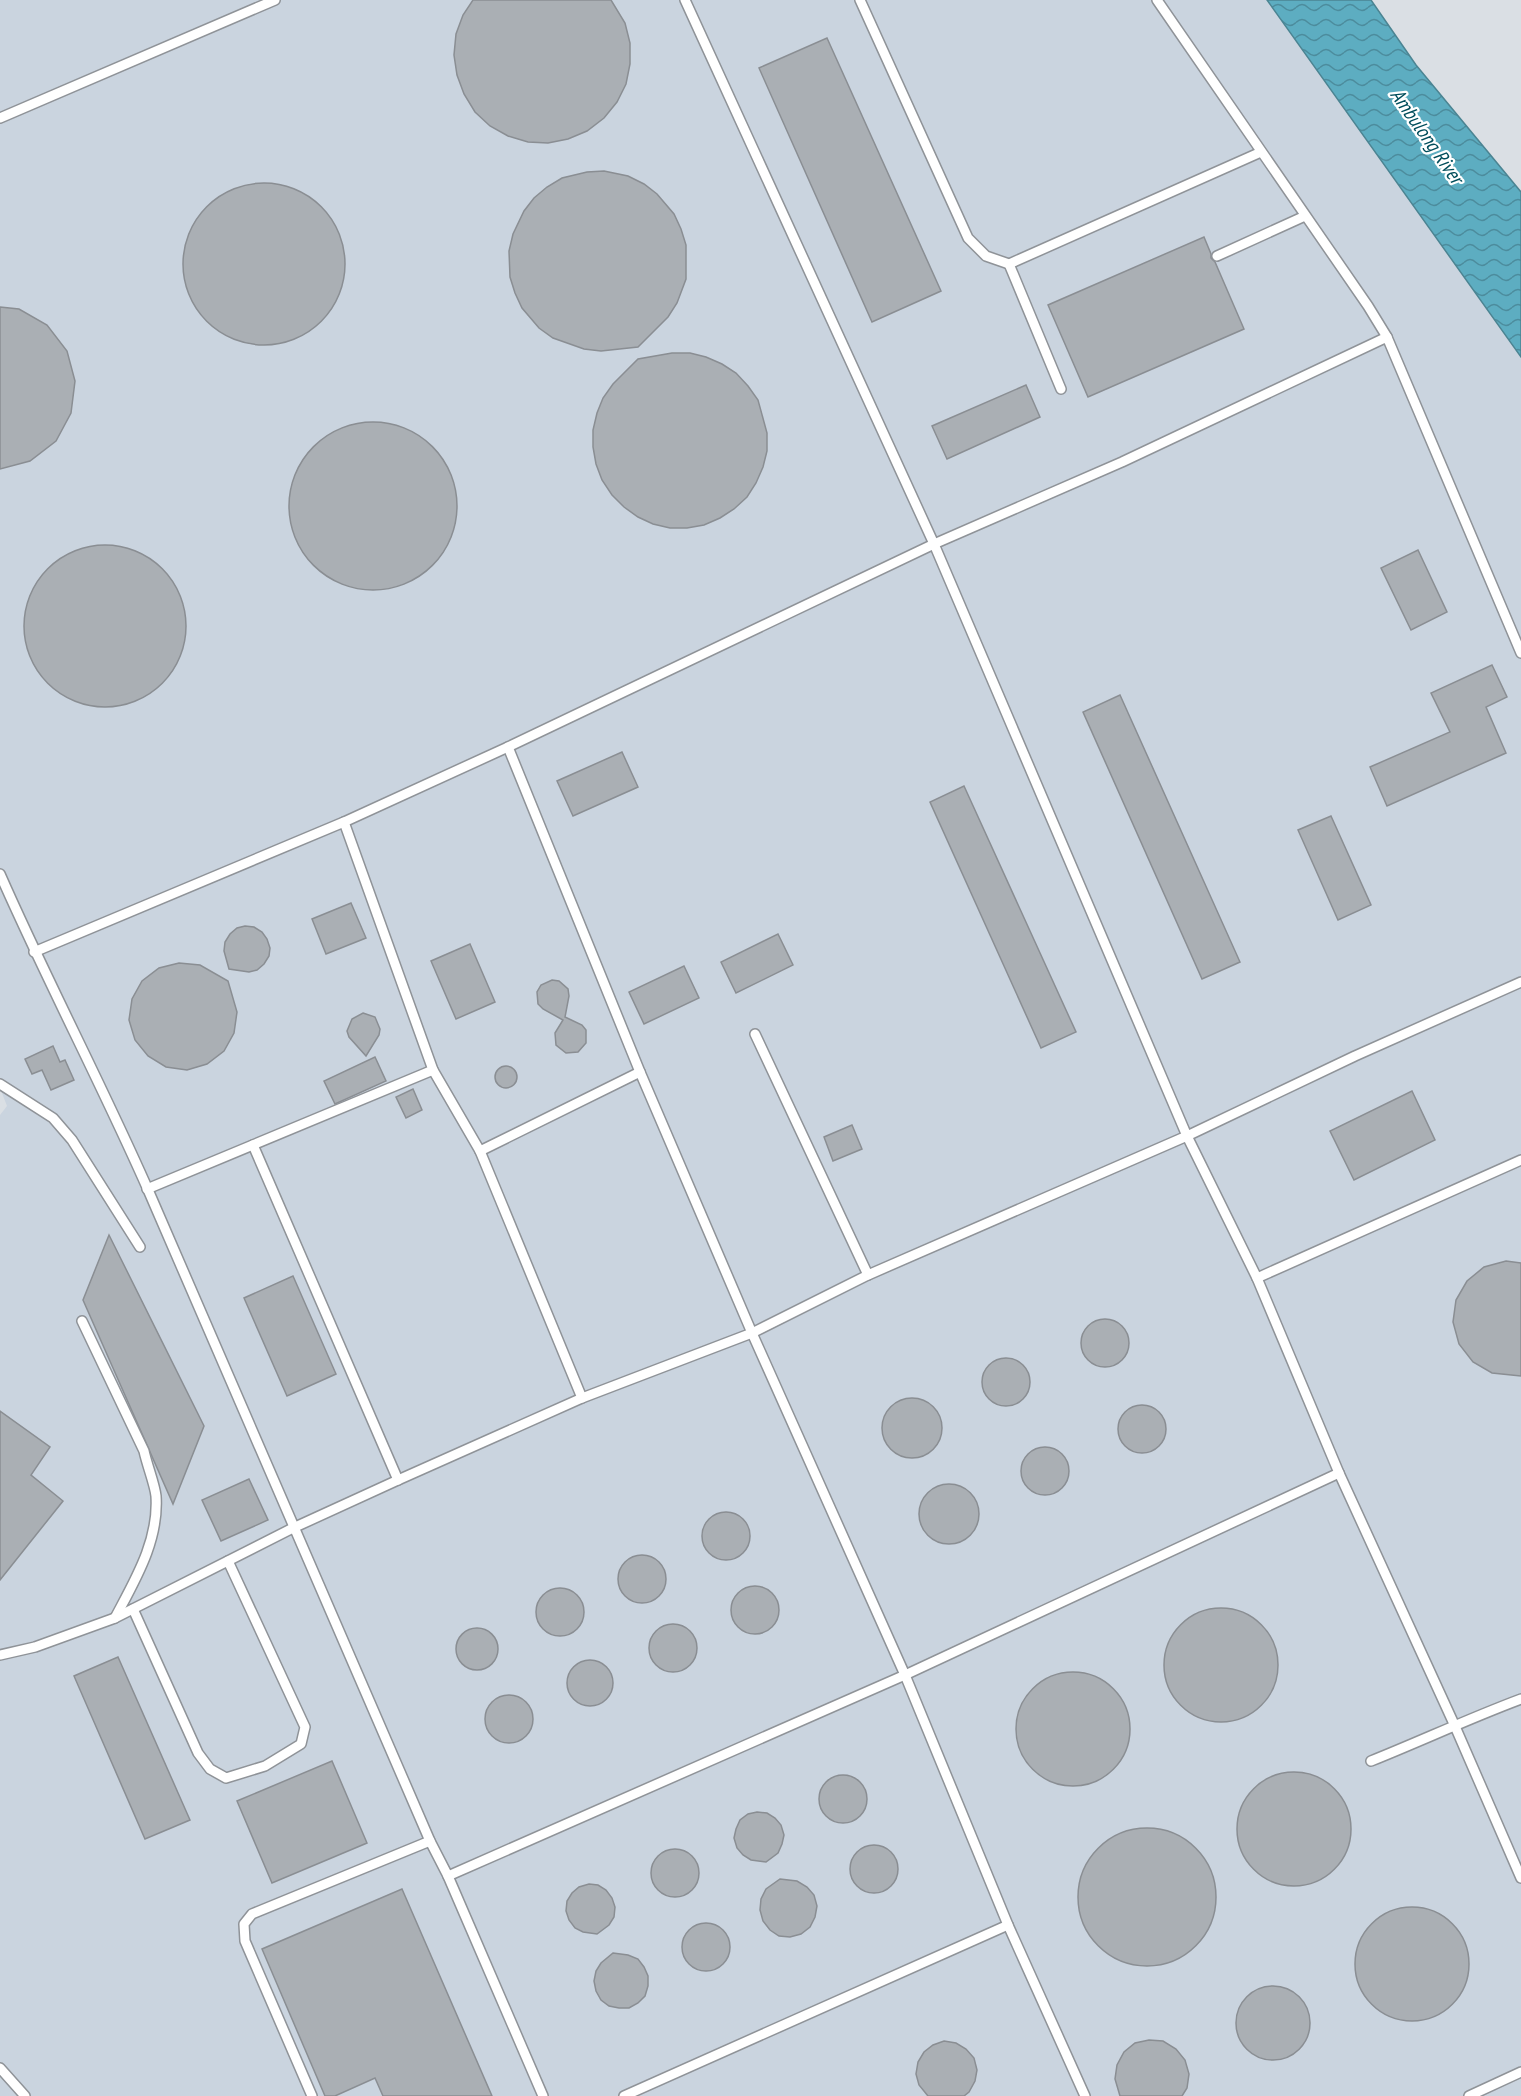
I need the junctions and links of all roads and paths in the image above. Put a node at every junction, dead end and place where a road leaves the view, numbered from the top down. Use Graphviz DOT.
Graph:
graph roads {
  1 [pos="275,0"];
  2 [pos="686,0"];
  3 [pos="860,0"];
  4 [pos="1157,0"];
  5 [pos="0,118"];
  6 [pos="1261,152"];
  7 [pos="1305,216"];
  8 [pos="1217,256"];
  9 [pos="1009,264"];
  10 [pos="1387,337"];
  11 [pos="1061,389"];
  12 [pos="934,544"];
  13 [pos="1521,653"];
  14 [pos="508,747"];
  15 [pos="344,822"];
  16 [pos="0,874"];
  17 [pos="34,952"];
  18 [pos="1521,982"];
  19 [pos="755,1034"];
  20 [pos="433,1070"];
  21 [pos="639,1072"];
  22 [pos="0,1084"];
  23 [pos="1187,1136"];
  24 [pos="253,1145"];
  25 [pos="480,1151"];
  26 [pos="1521,1160"];
  27 [pos="147,1189"];
  28 [pos="140,1247"];
  29 [pos="868,1275"];
  30 [pos="1257,1278"];
  31 [pos="82,1321"];
  32 [pos="752,1334"];
  33 [pos="582,1398"];
  34 [pos="1339,1473"];
  35 [pos="398,1480"];
  36 [pos="293,1528"];
  37 [pos="228,1561"];
  38 [pos="133,1609"];
  39 [pos="115,1618"];
  40 [pos="0,1655"];
  41 [pos="905,1675"];
  42 [pos="1521,1699"];
  43 [pos="1454,1724"];
  44 [pos="1371,1761"];
  45 [pos="430,1841"];
  46 [pos="448,1876"];
  47 [pos="1521,1878"];
  48 [pos="1008,1925"];
  49 [pos="0,2068"];
  50 [pos="1521,2072"];
  51 [pos="25,2096"];
  52 [pos="312,2096"];
  53 [pos="543,2096"];
  54 [pos="624,2096"];
  55 [pos="1085,2096"];
  56 [pos="1469,2096"];
  1 -- 5 [label="lane"];
  2 -- 12 [label="lane"];
  3 -- 9 [label="lane"];
  4 -- 6 [label="lane"];
  6 -- 7 [label="lane"];
  6 -- 9 [label="lane"];
  7 -- 8 [label="lane"];
  7 -- 10 [label="lane"];
  9 -- 11 [label="lane"];
  10 -- 12 [label="lane"];
  10 -- 13 [label="lane"];
  12 -- 14 [label="lane"];
  12 -- 23 [label="lane"];
  14 -- 15 [label="lane"];
  14 -- 21 [label="lane"];
  15 -- 17 [label="lane"];
  15 -- 20 [label="lane"];
  16 -- 17 [label="lane"];
  17 -- 27 [label="lane"];
  18 -- 23 [label="lane"];
  19 -- 29 [label="lane"];
  20 -- 24 [label="lane"];
  20 -- 25 [label="lane"];
  21 -- 25 [label="lane"];
  21 -- 32 [label="lane"];
  22 -- 28 [label="lane"];
  23 -- 29 [label="lane"];
  23 -- 30 [label="lane"];
  24 -- 27 [label="lane"];
  24 -- 35 [label="lane"];
  25 -- 33 [label="lane"];
  26 -- 30 [label="lane"];
  27 -- 36 [label="lane"];
  29 -- 32 [label="lane"];
  30 -- 34 [label="lane"];
  31 -- 39 [label="lane"];
  32 -- 33 [label="lane"];
  32 -- 41 [label="lane"];
  33 -- 35 [label="lane"];
  34 -- 41 [label="lane"];
  34 -- 43 [label="lane"];
  35 -- 36 [label="lane"];
  36 -- 37 [label="lane"];
  36 -- 45 [label="lane"];
  37 -- 38 [label="lane"];
  37 -- 38 [label="lane"];
  38 -- 39 [label="lane"];
  39 -- 40 [label="lane"];
  41 -- 46 [label="lane"];
  41 -- 48 [label="lane"];
  42 -- 43 [label="lane"];
  43 -- 44 [label="lane"];
  43 -- 47 [label="lane"];
  45 -- 46 [label="lane"];
  45 -- 52 [label="lane"];
  46 -- 53 [label="lane"];
  48 -- 54 [label="lane"];
  48 -- 55 [label="lane"];
  49 -- 51 [label="lane"];
  50 -- 56 [label="lane"];
}
